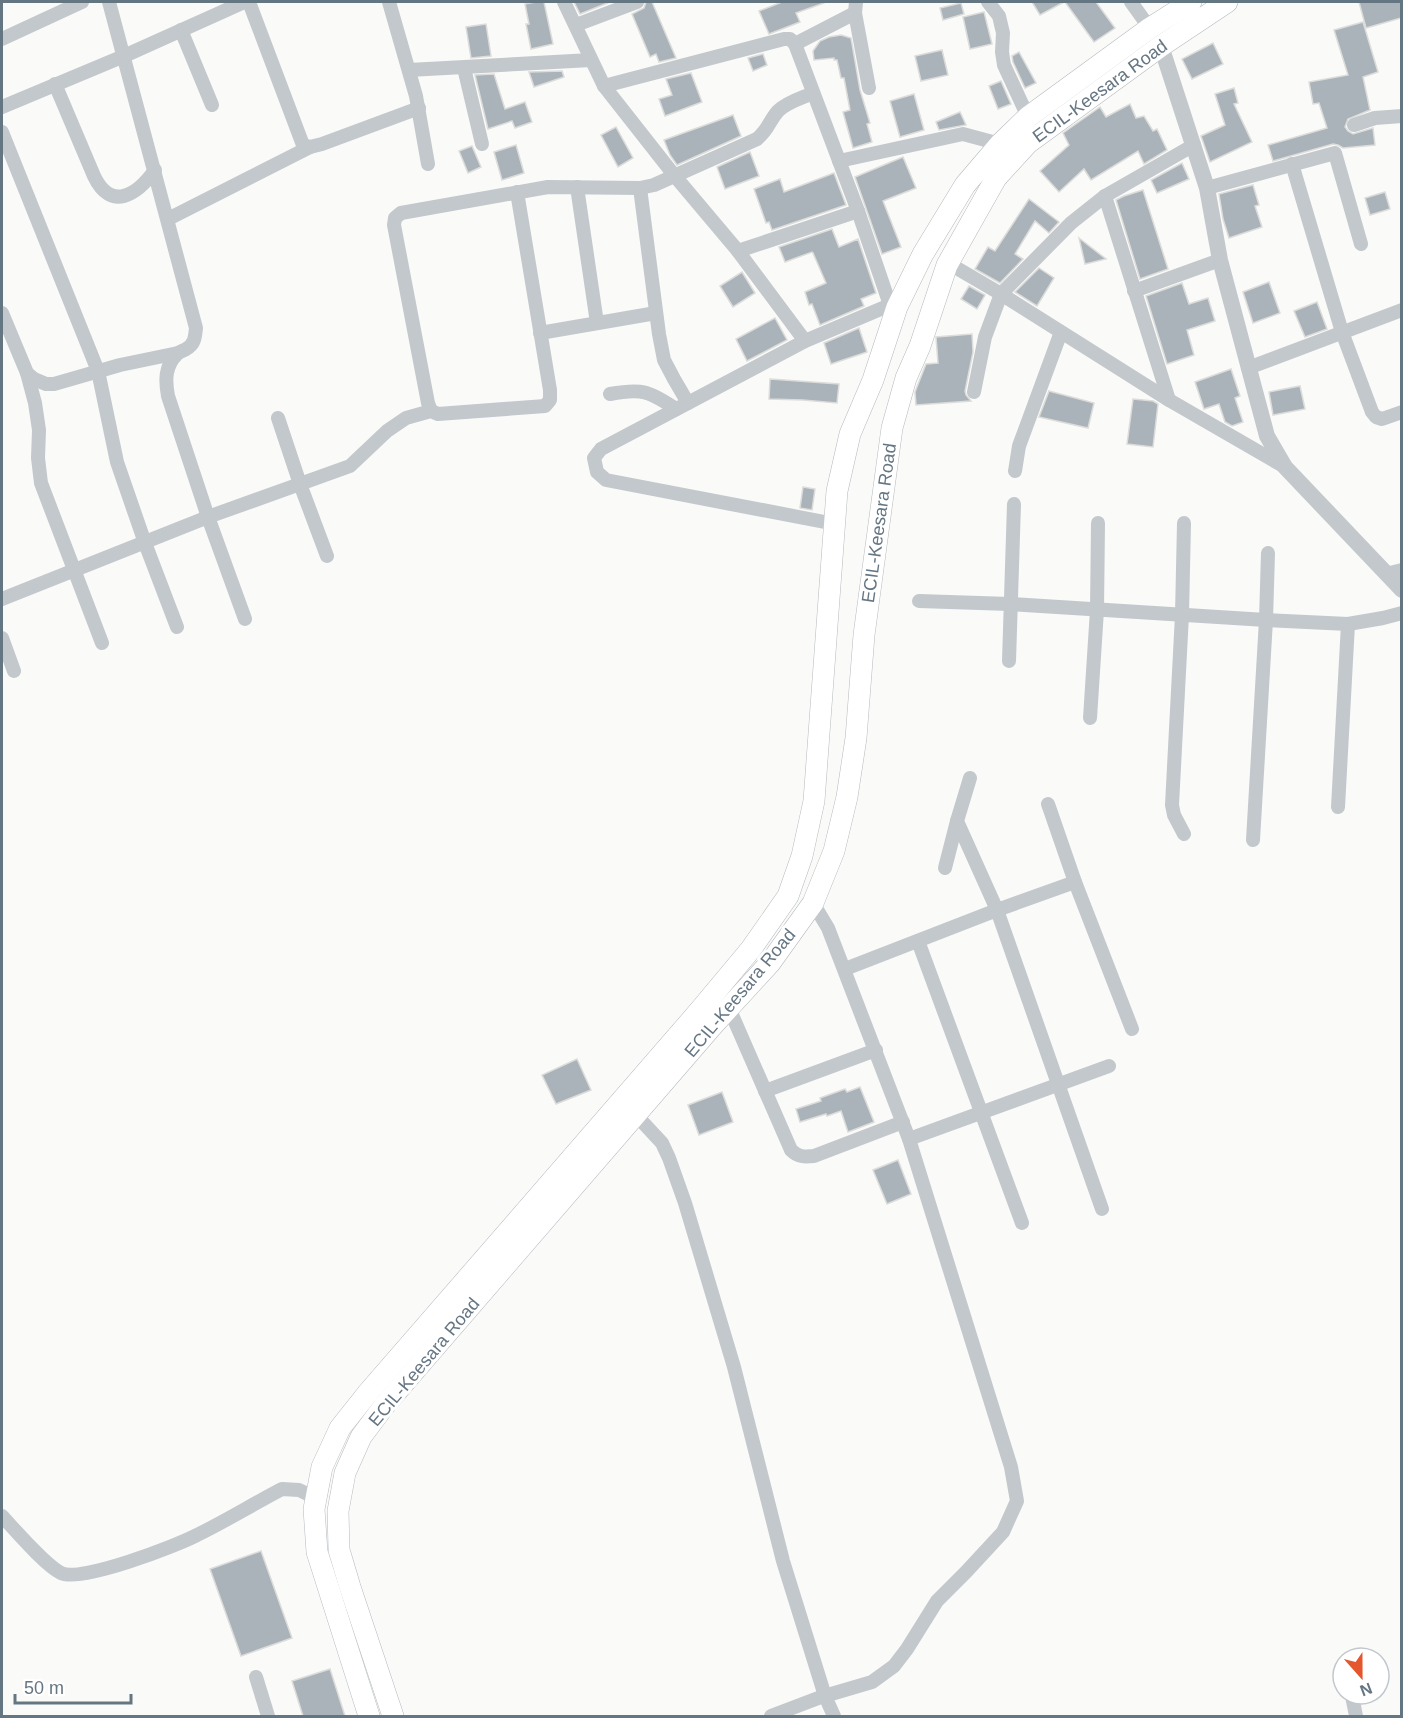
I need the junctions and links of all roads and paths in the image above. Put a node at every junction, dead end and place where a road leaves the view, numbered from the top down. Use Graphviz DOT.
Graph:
graph roads {
  1 [pos="82,2"];
  2 [pos="109,2"];
  3 [pos="244,2"];
  4 [pos="249,2"];
  5 [pos="389,2"];
  6 [pos="564,2"];
  7 [pos="637,2"];
  8 [pos="988,2"];
  9 [pos="1131,2"];
  10 [pos="1191,2"];
  11 [pos="1227,2"];
  12 [pos="856,7"];
  13 [pos="576,25"];
  14 [pos="1150,28"];
  15 [pos="181,30"];
  16 [pos="2,39"];
  17 [pos="795,44"];
  18 [pos="1161,46"];
  19 [pos="124,56"];
  20 [pos="591,60"];
  21 [pos="464,68"];
  22 [pos="409,70"];
  23 [pos="55,84"];
  24 [pos="604,86"];
  25 [pos="869,88"];
  26 [pos="813,93"];
  27 [pos="212,105"];
  28 [pos="2,107"];
  29 [pos="418,108"];
  30 [pos="1401,116"];
  31 [pos="1028,117"];
  32 [pos="1354,125"];
  33 [pos="2,132"];
  34 [pos="482,144"];
  35 [pos="1000,144"];
  36 [pos="1194,145"];
  37 [pos="310,147"];
  38 [pos="839,161"];
  39 [pos="428,164"];
  40 [pos="1292,164"];
  41 [pos="155,170"];
  42 [pos="674,175"];
  43 [pos="577,187"];
  44 [pos="640,188"];
  45 [pos="1207,188"];
  46 [pos="517,192"];
  47 [pos="1105,196"];
  48 [pos="858,211"];
  49 [pos="168,219"];
  50 [pos="1361,244"];
  51 [pos="738,251"];
  52 [pos="1221,261"];
  53 [pos="948,263"];
  54 [pos="1134,291"];
  55 [pos="1000,294"];
  56 [pos="894,306"];
  57 [pos="1401,310"];
  58 [pos="2,313"];
  59 [pos="656,313"];
  60 [pos="597,323"];
  61 [pos="1060,332"];
  62 [pos="1342,332"];
  63 [pos="540,333"];
  64 [pos="805,342"];
  65 [pos="178,353"];
  66 [pos="1248,368"];
  67 [pos="98,371"];
  68 [pos="27,373"];
  69 [pos="974,392"];
  70 [pos="610,394"];
  71 [pos="1169,400"];
  72 [pos="682,406"];
  73 [pos="431,411"];
  74 [pos="1401,412"];
  75 [pos="278,418"];
  76 [pos="1285,467"];
  77 [pos="1015,471"];
  78 [pos="300,484"];
  79 [pos="1014,504"];
  80 [pos="208,517"];
  81 [pos="1098,523"];
  82 [pos="1184,523"];
  83 [pos="835,524"];
  84 [pos="145,543"];
  85 [pos="1268,553"];
  86 [pos="327,556"];
  87 [pos="74,571"];
  88 [pos="1394,572"];
  89 [pos="1401,590"];
  90 [pos="2,599"];
  91 [pos="919,600"];
  92 [pos="1010,604"];
  93 [pos="1096,610"];
  94 [pos="1401,612"];
  95 [pos="1182,615"];
  96 [pos="244,619"];
  97 [pos="1266,620"];
  98 [pos="1348,624"];
  99 [pos="177,627"];
  100 [pos="2,638"];
  101 [pos="102,643"];
  102 [pos="1009,661"];
  103 [pos="14,671"];
  104 [pos="1090,718"];
  105 [pos="970,778"];
  106 [pos="1048,804"];
  107 [pos="1338,807"];
  108 [pos="957,821"];
  109 [pos="1184,834"];
  110 [pos="1252,840"];
  111 [pos="945,868"];
  112 [pos="1075,882"];
  113 [pos="813,903"];
  114 [pos="997,910"];
  115 [pos="918,941"];
  116 [pos="845,969"];
  117 [pos="705,1004"];
  118 [pos="729,1008"];
  119 [pos="1132,1029"];
  120 [pos="876,1050"];
  121 [pos="1109,1066"];
  122 [pos="1058,1086"];
  123 [pos="765,1091"];
  124 [pos="982,1113"];
  125 [pos="636,1115"];
  126 [pos="903,1122"];
  127 [pos="909,1139"];
  128 [pos="1102,1209"];
  129 [pos="1022,1223"];
  130 [pos="316,1498"];
  131 [pos="2,1516"];
  132 [pos="256,1677"];
  133 [pos="825,1696"];
  134 [pos="268,1716"];
  135 [pos="369,1716"];
  136 [pos="393,1716"];
  137 [pos="771,1716"];
  138 [pos="834,1716"];
  1 -- 16 [label="street"];
  2 -- 19 [label="street"];
  3 -- 15 [label="street"];
  4 -- 37 [label="street"];
  5 -- 22 [label="street"];
  6 -- 13 [label="street"];
  7 -- 13 [label="street"];
  8 -- 31 [label="street"];
  9 -- 14 [label="street"];
  10 -- 14 [label="main road, ECIL-Keesara Road"];
  11 -- 18 [label="main road, ECIL-Keesara Road"];
  12 -- 17 [label="street"];
  12 -- 25 [label="street"];
  13 -- 20 [label="street"];
  14 -- 18 [label="street"];
  14 -- 31 [label="main road, ECIL-Keesara Road"];
  15 -- 19 [label="street"];
  15 -- 27 [label="street"];
  17 -- 24 [label="street"];
  17 -- 26 [label="street"];
  18 -- 36 [label="street"];
  18 -- 53 [label="main road, ECIL-Keesara Road"];
  19 -- 23 [label="street"];
  19 -- 41 [label="street"];
  20 -- 21 [label="street"];
  20 -- 24 [label="street"];
  21 -- 22 [label="street"];
  21 -- 34 [label="street"];
  22 -- 29 [label="street"];
  23 -- 28 [label="street"];
  23 -- 41 [label="street"];
  24 -- 42 [label="street"];
  26 -- 38 [label="street"];
  26 -- 42 [label="street"];
  29 -- 37 [label="street"];
  29 -- 39 [label="street"];
  30 -- 32 [label="street"];
  31 -- 35 [label="main road, ECIL-Keesara Road"];
  33 -- 67 [label="street"];
  35 -- 38 [label="street"];
  35 -- 56 [label="main road, ECIL-Keesara Road"];
  36 -- 45 [label="street"];
  36 -- 47 [label="street"];
  37 -- 49 [label="street"];
  38 -- 48 [label="street"];
  40 -- 45 [label="street"];
  40 -- 50 [label="street"];
  40 -- 62 [label="street"];
  41 -- 49 [label="street"];
  42 -- 44 [label="street"];
  42 -- 51 [label="street"];
  43 -- 44 [label="street"];
  43 -- 46 [label="street"];
  43 -- 60 [label="street"];
  44 -- 59 [label="street"];
  45 -- 52 [label="street"];
  46 -- 63 [label="street"];
  46 -- 73 [label="street"];
  47 -- 54 [label="street"];
  47 -- 55 [label="street"];
  48 -- 51 [label="street"];
  48 -- 56 [label="street"];
  49 -- 65 [label="street"];
  51 -- 64 [label="street"];
  52 -- 54 [label="street"];
  52 -- 66 [label="street"];
  53 -- 55 [label="street"];
  53 -- 113 [label="main road, ECIL-Keesara Road"];
  54 -- 71 [label="street"];
  55 -- 61 [label="street"];
  55 -- 69 [label="street"];
  56 -- 64 [label="street"];
  56 -- 83 [label="main road, ECIL-Keesara Road"];
  57 -- 62 [label="street"];
  58 -- 68 [label="street"];
  59 -- 60 [label="street"];
  59 -- 72 [label="street"];
  60 -- 63 [label="street"];
  61 -- 71 [label="street"];
  61 -- 77 [label="street"];
  62 -- 66 [label="street"];
  62 -- 74 [label="street"];
  63 -- 73 [label="street"];
  64 -- 72 [label="street"];
  65 -- 67 [label="street"];
  65 -- 80 [label="street"];
  66 -- 76 [label="street"];
  67 -- 68 [label="street"];
  67 -- 84 [label="street"];
  68 -- 87 [label="street"];
  70 -- 72 [label="street"];
  71 -- 76 [label="street"];
  72 -- 83 [label="street"];
  73 -- 78 [label="street"];
  75 -- 78 [label="street"];
  76 -- 88 [label="street"];
  78 -- 80 [label="street"];
  78 -- 86 [label="street"];
  79 -- 92 [label="street"];
  80 -- 84 [label="street"];
  80 -- 96 [label="street"];
  81 -- 93 [label="street"];
  82 -- 95 [label="street"];
  83 -- 117 [label="main road, ECIL-Keesara Road"];
  84 -- 87 [label="street"];
  84 -- 99 [label="street"];
  85 -- 97 [label="street"];
  87 -- 90 [label="street"];
  87 -- 101 [label="street"];
  88 -- 89 [label="street"];
  91 -- 92 [label="street"];
  92 -- 93 [label="street"];
  92 -- 102 [label="street"];
  93 -- 95 [label="street"];
  93 -- 104 [label="street"];
  94 -- 98 [label="street"];
  95 -- 97 [label="street"];
  95 -- 109 [label="street"];
  97 -- 98 [label="street"];
  97 -- 110 [label="street"];
  98 -- 107 [label="street"];
  100 -- 103 [label="street"];
  105 -- 108 [label="street"];
  106 -- 112 [label="street"];
  108 -- 111 [label="street"];
  108 -- 114 [label="street"];
  112 -- 114 [label="street"];
  112 -- 119 [label="street"];
  113 -- 116 [label="street"];
  113 -- 118 [label="main road, ECIL-Keesara Road"];
  114 -- 115 [label="street"];
  114 -- 122 [label="street"];
  115 -- 116 [label="street"];
  115 -- 124 [label="street"];
  116 -- 120 [label="street"];
  117 -- 118 [label="main road"];
  117 -- 130 [label="main road, ECIL-Keesara Road"];
  118 -- 123 [label="street"];
  118 -- 125 [label="main road, ECIL-Keesara Road"];
  120 -- 123 [label="street"];
  120 -- 126 [label="street"];
  121 -- 122 [label="street"];
  122 -- 124 [label="street"];
  122 -- 128 [label="street"];
  123 -- 126 [label="street"];
  124 -- 127 [label="street"];
  124 -- 129 [label="street"];
  125 -- 133 [label="street"];
  125 -- 136 [label="main road, ECIL-Keesara Road"];
  126 -- 127 [label="street"];
  127 -- 133 [label="street"];
  130 -- 131 [label="street"];
  130 -- 135 [label="main road, ECIL-Keesara Road"];
  132 -- 134 [label="street"];
  133 -- 137 [label="street"];
  133 -- 138 [label="street"];
}
